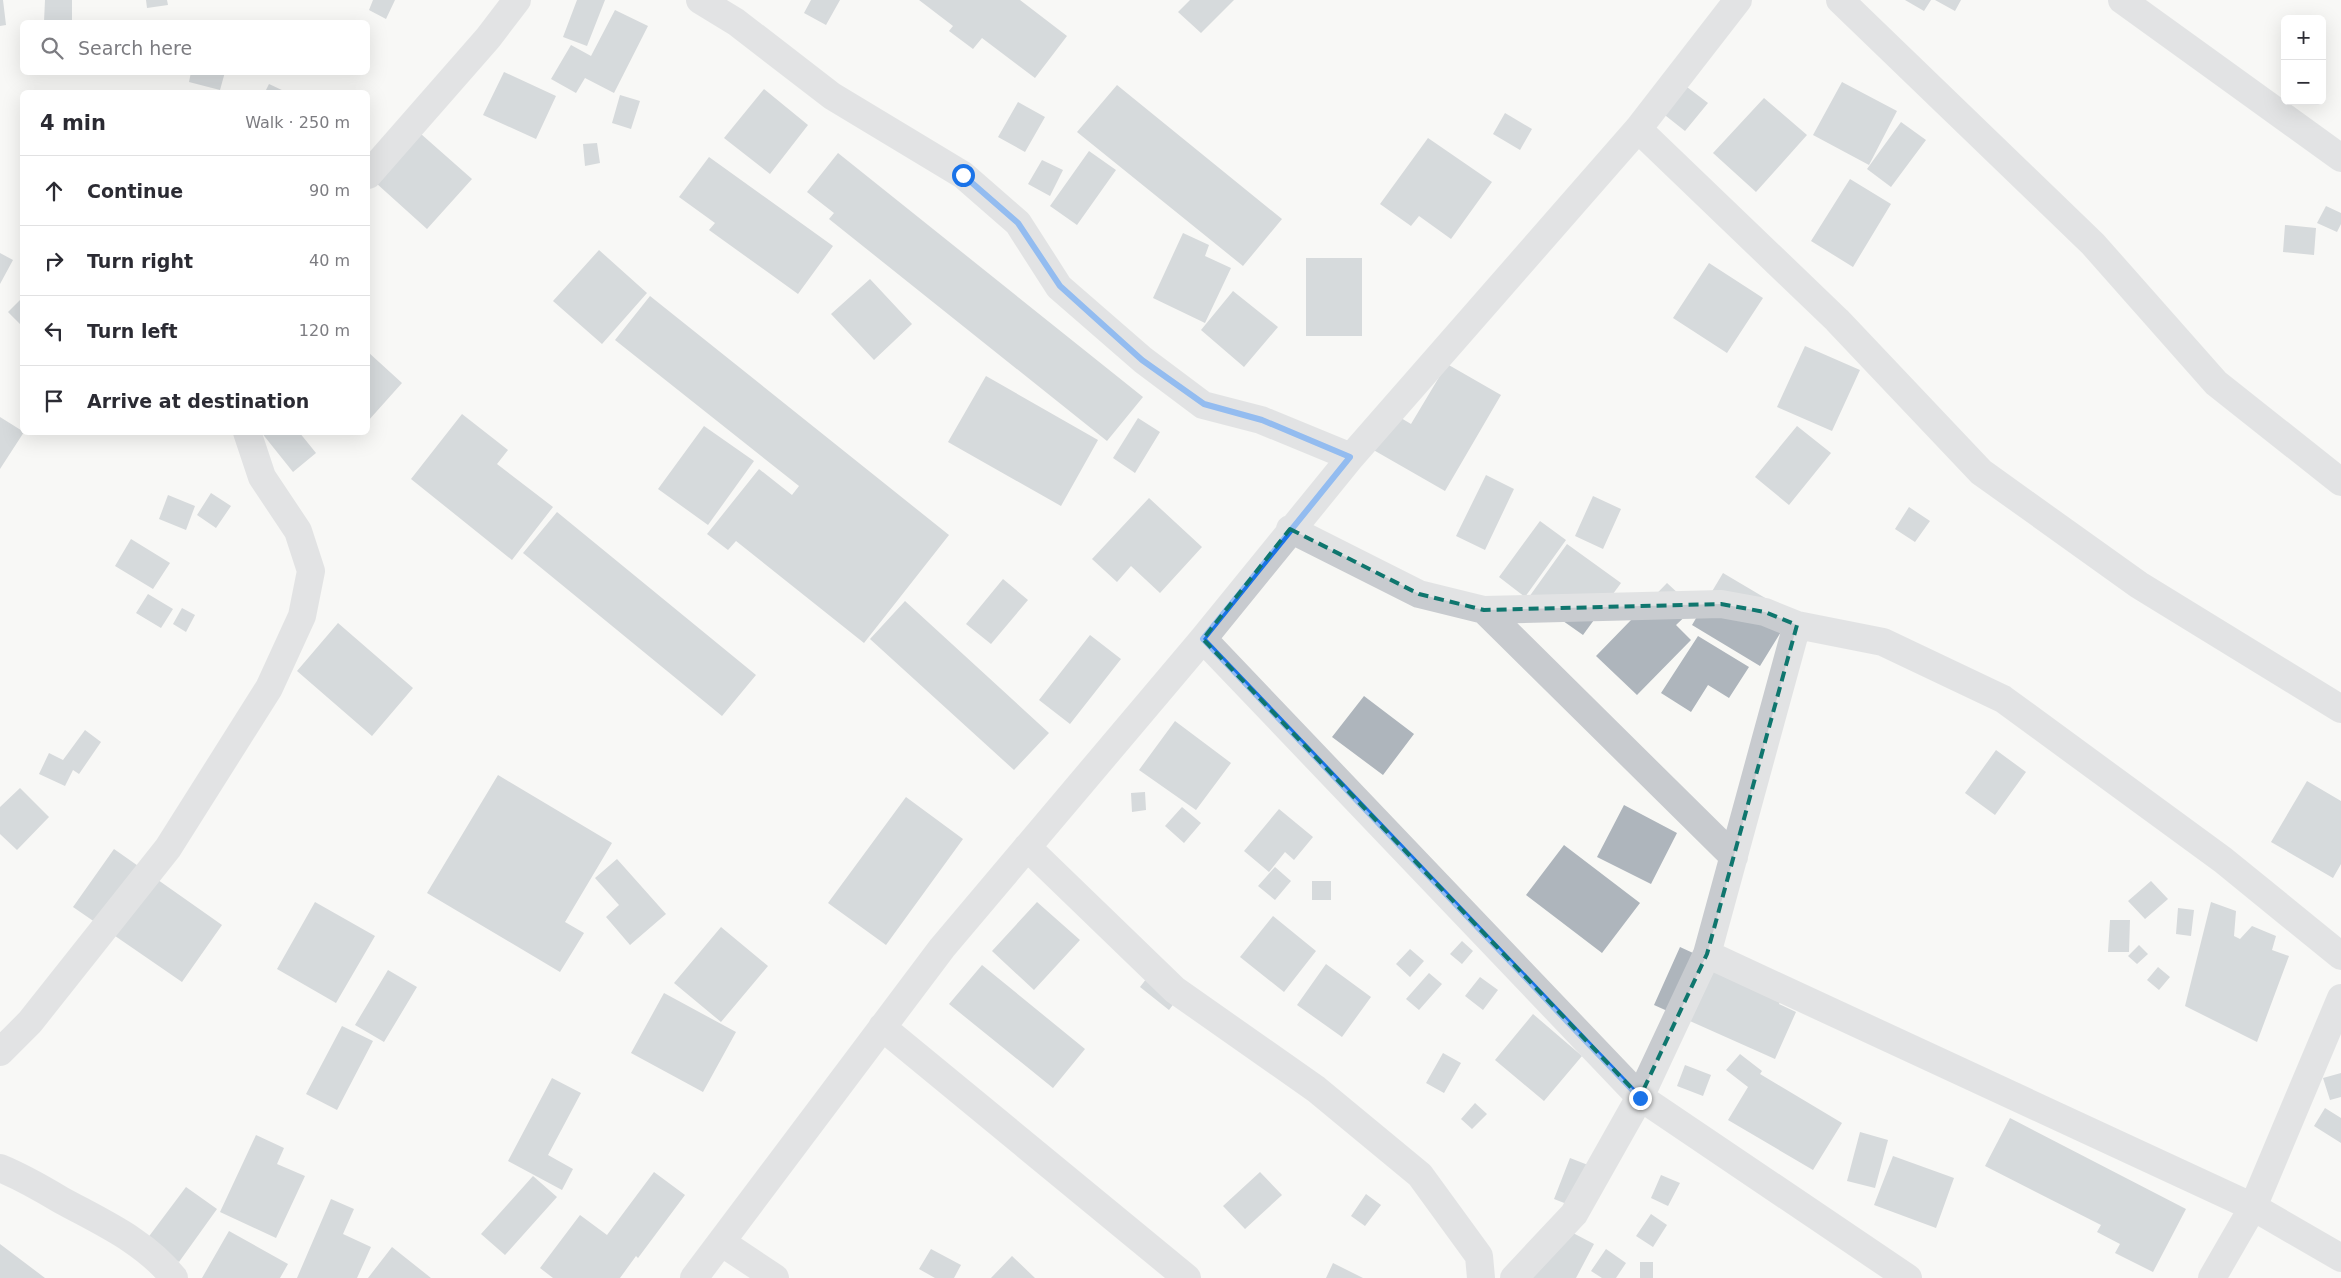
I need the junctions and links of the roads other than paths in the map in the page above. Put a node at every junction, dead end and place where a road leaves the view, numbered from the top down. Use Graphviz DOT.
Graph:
graph roads {
  1 [pos="518,0"];
  2 [pos="700,0"];
  3 [pos="1738,0"];
  4 [pos="1840,0"];
  5 [pos="2122,0"];
  6 [pos="1638,129"];
  7 [pos="2341,158"];
  8 [pos="370,173"];
  9 [pos="248,435"];
  10 [pos="1350,457"];
  11 [pos="2341,482"];
  12 [pos="1290,529"];
  13 [pos="1484,610"];
  14 [pos="1797,626"];
  15 [pos="1203,639"];
  16 [pos="2341,709"];
  17 [pos="1027,847"];
  18 [pos="1734,857"];
  19 [pos="1707,954"];
  20 [pos="2341,956"];
  21 [pos="2341,998"];
  22 [pos="882,1027"];
  23 [pos="0,1052"];
  24 [pos="1640,1098"];
  25 [pos="0,1168"];
  26 [pos="2253,1207"];
  27 [pos="721,1242"];
  28 [pos="2341,1258"];
  29 [pos="174,1278"];
  30 [pos="694,1278"];
  31 [pos="775,1278"];
  32 [pos="1187,1278"];
  33 [pos="1481,1278"];
  34 [pos="1514,1278"];
  35 [pos="1908,1278"];
  36 [pos="2212,1278"];
  1 -- 8 [label="street"];
  2 -- 10 [label="street"];
  3 -- 6 [label="street"];
  4 -- 11 [label="street"];
  5 -- 7 [label="street"];
  6 -- 10 [label="street"];
  6 -- 16 [label="street"];
  9 -- 23 [label="street"];
  10 -- 12 [label="street"];
  12 -- 13 [label="street"];
  12 -- 15 [label="street"];
  13 -- 14 [label="street"];
  13 -- 18 [label="street"];
  14 -- 18 [label="street"];
  14 -- 20 [label="street"];
  15 -- 17 [label="street"];
  15 -- 24 [label="street"];
  17 -- 22 [label="street"];
  17 -- 33 [label="street"];
  18 -- 19 [label="street"];
  19 -- 24 [label="street"];
  19 -- 26 [label="street"];
  21 -- 26 [label="street"];
  22 -- 27 [label="street"];
  22 -- 32 [label="street"];
  24 -- 34 [label="street"];
  24 -- 35 [label="street"];
  25 -- 29 [label="street"];
  26 -- 28 [label="street"];
  26 -- 36 [label="street"];
  27 -- 30 [label="street"];
  27 -- 31 [label="street"];
}
